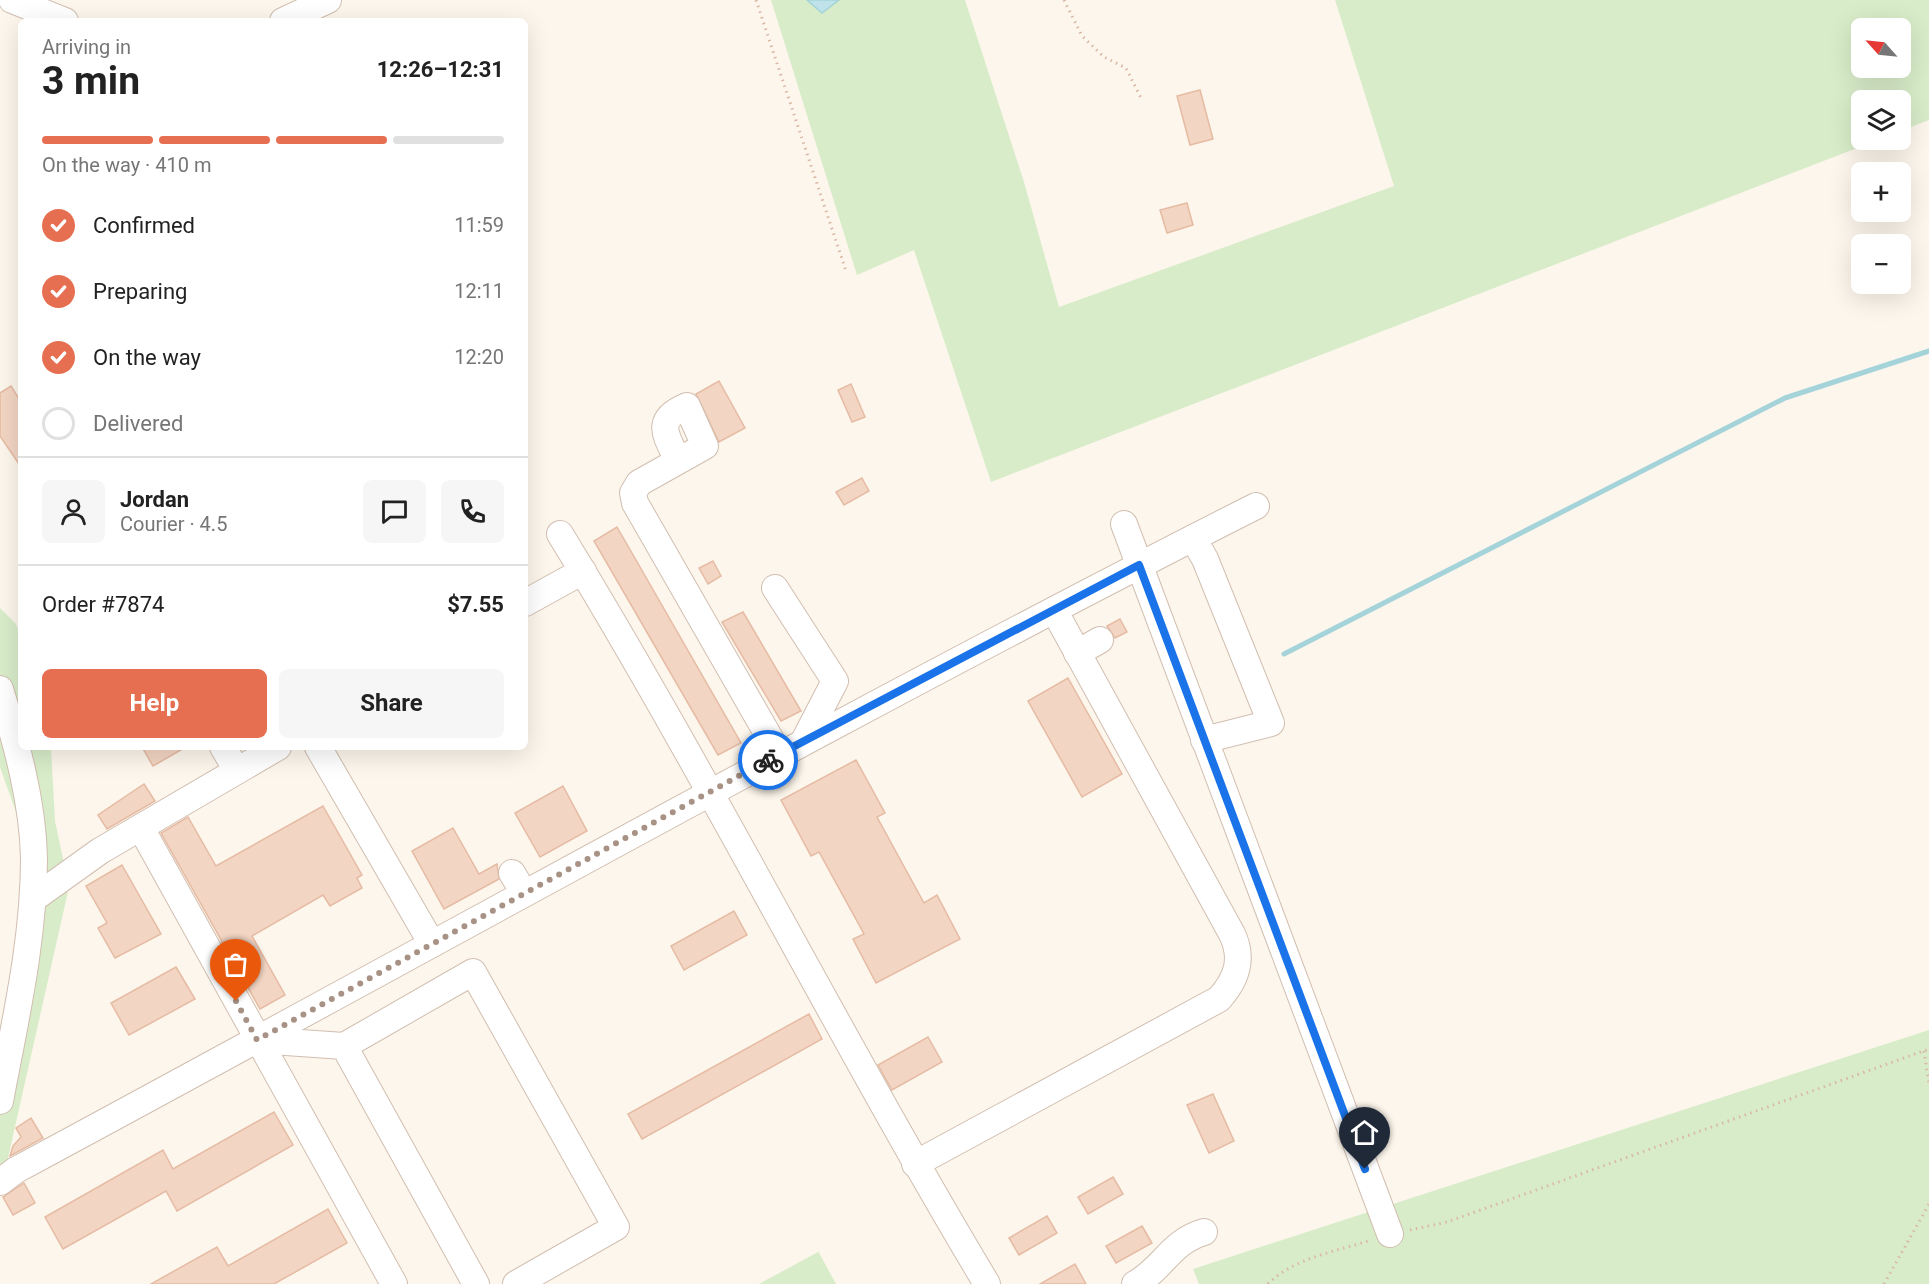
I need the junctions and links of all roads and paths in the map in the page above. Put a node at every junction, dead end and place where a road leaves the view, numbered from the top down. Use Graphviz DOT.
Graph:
graph roads {
  1 [pos="328,0"];
  2 [pos="756,0"];
  3 [pos="1064,0"];
  4 [pos="21,5"];
  5 [pos="0,8"];
  6 [pos="57,18"];
  7 [pos="289,18"];
  8 [pos="1141,98"];
  9 [pos="846,271"];
  10 [pos="678,461"];
  11 [pos="1256,506"];
  12 [pos="1124,524"];
  13 [pos="560,534"];
  14 [pos="1193,538"];
  15 [pos="1139,565"];
  16 [pos="583,571"];
  17 [pos="775,588"];
  18 [pos="528,601"];
  19 [pos="1048,606"];
  20 [pos="1100,640"];
  21 [pos="1077,654"];
  22 [pos="0,689"];
  23 [pos="1204,740"];
  24 [pos="804,741"];
  25 [pos="225,750"];
  26 [pos="272,750"];
  27 [pos="320,750"];
  28 [pos="779,754"];
  29 [pos="236,769"];
  30 [pos="710,790"];
  31 [pos="141,828"];
  32 [pos="33,899"];
  33 [pos="432,944"];
  34 [pos="257,1040"];
  35 [pos="344,1046"];
  36 [pos="1929,1049"];
  37 [pos="1924,1051"];
  38 [pos="1929,1084"];
  39 [pos="0,1101"];
  40 [pos="915,1164"];
  41 [pos="0,1182"];
  42 [pos="1929,1204"];
  43 [pos="1204,1232"];
  44 [pos="1390,1234"];
  45 [pos="394,1284"];
  46 [pos="476,1284"];
  47 [pos="516,1284"];
  48 [pos="987,1284"];
  49 [pos="1135,1284"];
  50 [pos="1268,1284"];
  51 [pos="1884,1284"];
  1 -- 7 [label="street"];
  2 -- 9 [label="path"];
  3 -- 8 [label="path"];
  4 -- 5 [label="street"];
  4 -- 6 [label="street"];
  10 -- 28 [label="street"];
  11 -- 14 [label="street"];
  12 -- 15 [label="street"];
  13 -- 16 [label="street"];
  14 -- 15 [label="street"];
  14 -- 23 [label="street"];
  15 -- 19 [label="street"];
  15 -- 23 [label="street"];
  16 -- 18 [label="street"];
  16 -- 30 [label="street"];
  17 -- 24 [label="street"];
  19 -- 21 [label="street"];
  19 -- 24 [label="street"];
  20 -- 21 [label="street"];
  21 -- 40 [label="street"];
  22 -- 32 [label="street"];
  23 -- 44 [label="street"];
  24 -- 28 [label="street"];
  25 -- 29 [label="street"];
  26 -- 29 [label="street"];
  27 -- 33 [label="street"];
  28 -- 30 [label="street"];
  29 -- 31 [label="street"];
  30 -- 33 [label="street"];
  30 -- 40 [label="street"];
  31 -- 32 [label="street"];
  31 -- 34 [label="street"];
  32 -- 39 [label="street"];
  33 -- 34 [label="street"];
  34 -- 35 [label="street"];
  34 -- 41 [label="street"];
  34 -- 45 [label="street"];
  35 -- 46 [label="street"];
  35 -- 47 [label="street"];
  36 -- 37 [label="path"];
  37 -- 38 [label="path"];
  37 -- 44 [label="path"];
  40 -- 48 [label="street"];
  42 -- 51 [label="path"];
  43 -- 49 [label="street"];
  44 -- 50 [label="path"];
}
